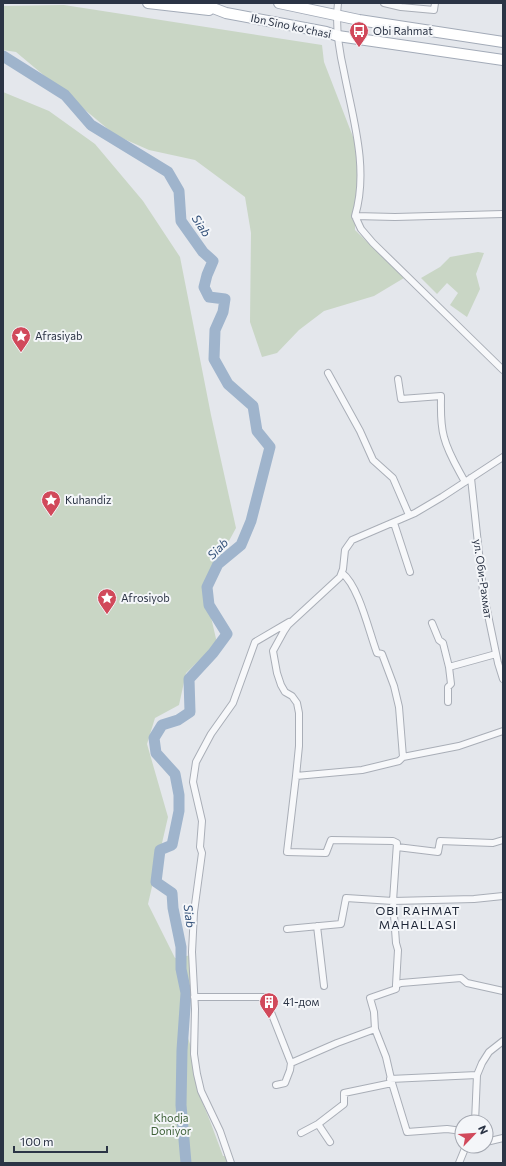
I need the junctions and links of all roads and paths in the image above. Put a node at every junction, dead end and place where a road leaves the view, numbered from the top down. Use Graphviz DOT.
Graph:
graph roads {
  1 [pos="148,3"];
  2 [pos="200,3"];
  3 [pos="279,3"];
  4 [pos="338,3"];
  5 [pos="384,3"];
  6 [pos="435,3"];
  7 [pos="226,12"];
  8 [pos="337,15"];
  9 [pos="338,36"];
  10 [pos="503,42"];
  11 [pos="503,60"];
  12 [pos="503,214"];
  13 [pos="355,216"];
  14 [pos="503,370"];
  15 [pos="328,373"];
  16 [pos="398,379"];
  17 [pos="503,457"];
  18 [pos="468,480"];
  19 [pos="409,515"];
  20 [pos="394,523"];
  21 [pos="410,572"];
  22 [pos="342,573"];
  23 [pos="294,619"];
  24 [pos="432,623"];
  25 [pos="496,654"];
  26 [pos="449,667"];
  27 [pos="503,679"];
  28 [pos="448,702"];
  29 [pos="503,730"];
  30 [pos="403,757"];
  31 [pos="296,776"];
  32 [pos="503,840"];
  33 [pos="397,847"];
  34 [pos="503,896"];
  35 [pos="392,901"];
  36 [pos="317,926"];
  37 [pos="287,930"];
  38 [pos="396,985"];
  39 [pos="324,986"];
  40 [pos="503,991"];
  41 [pos="194,997"];
  42 [pos="375,1029"];
  43 [pos="503,1041"];
  44 [pos="291,1063"];
  45 [pos="477,1075"];
  46 [pos="391,1081"];
  47 [pos="276,1085"];
  48 [pos="476,1114"];
  49 [pos="318,1124"];
  50 [pos="454,1130"];
  51 [pos="301,1132"];
  52 [pos="330,1142"];
  53 [pos="231,1163"];
  1 -- 7 [label="main road"];
  2 -- 7 [label="main road, Ibn Sino ko'chasi"];
  3 -- 8 [label="main road, Ibn Sino ko'chasi"];
  4 -- 8 [label="street"];
  5 -- 6 [label="street"];
  7 -- 9 [label="main road, Ibn Sino ko'chasi"];
  8 -- 9 [label="street"];
  8 -- 10 [label="main road, Ibn Sino ko'chasi"];
  9 -- 11 [label="main road, Ibn Sino ko'chasi"];
  9 -- 13 [label="street"];
  12 -- 13 [label="street"];
  13 -- 14 [label="street"];
  15 -- 19 [label="street"];
  16 -- 18 [label="street"];
  17 -- 18 [label="street"];
  18 -- 19 [label="street"];
  18 -- 25 [label="street, ул. Оби-Рахмат"];
  19 -- 20 [label="street"];
  20 -- 21 [label="street"];
  20 -- 22 [label="street"];
  22 -- 23 [label="street"];
  22 -- 30 [label="street"];
  23 -- 31 [label="street"];
  23 -- 41 [label="street"];
  24 -- 26 [label="street"];
  25 -- 26 [label="street"];
  25 -- 27 [label="street, ул. Оби-Рахмат"];
  26 -- 28 [label="street"];
  29 -- 30 [label="street"];
  30 -- 31 [label="street"];
  31 -- 33 [label="street"];
  32 -- 33 [label="street"];
  33 -- 35 [label="street"];
  34 -- 35 [label="street"];
  35 -- 36 [label="street"];
  35 -- 38 [label="street"];
  36 -- 37 [label="street"];
  36 -- 39 [label="street"];
  38 -- 40 [label="street"];
  38 -- 42 [label="street"];
  41 -- 44 [label="street"];
  41 -- 53 [label="street"];
  42 -- 44 [label="street"];
  42 -- 46 [label="street"];
  43 -- 45 [label="street"];
  44 -- 47 [label="street"];
  45 -- 46 [label="street"];
  45 -- 48 [label="street"];
  46 -- 49 [label="street"];
  46 -- 50 [label="street"];
  49 -- 51 [label="street"];
  49 -- 52 [label="street"];
}
